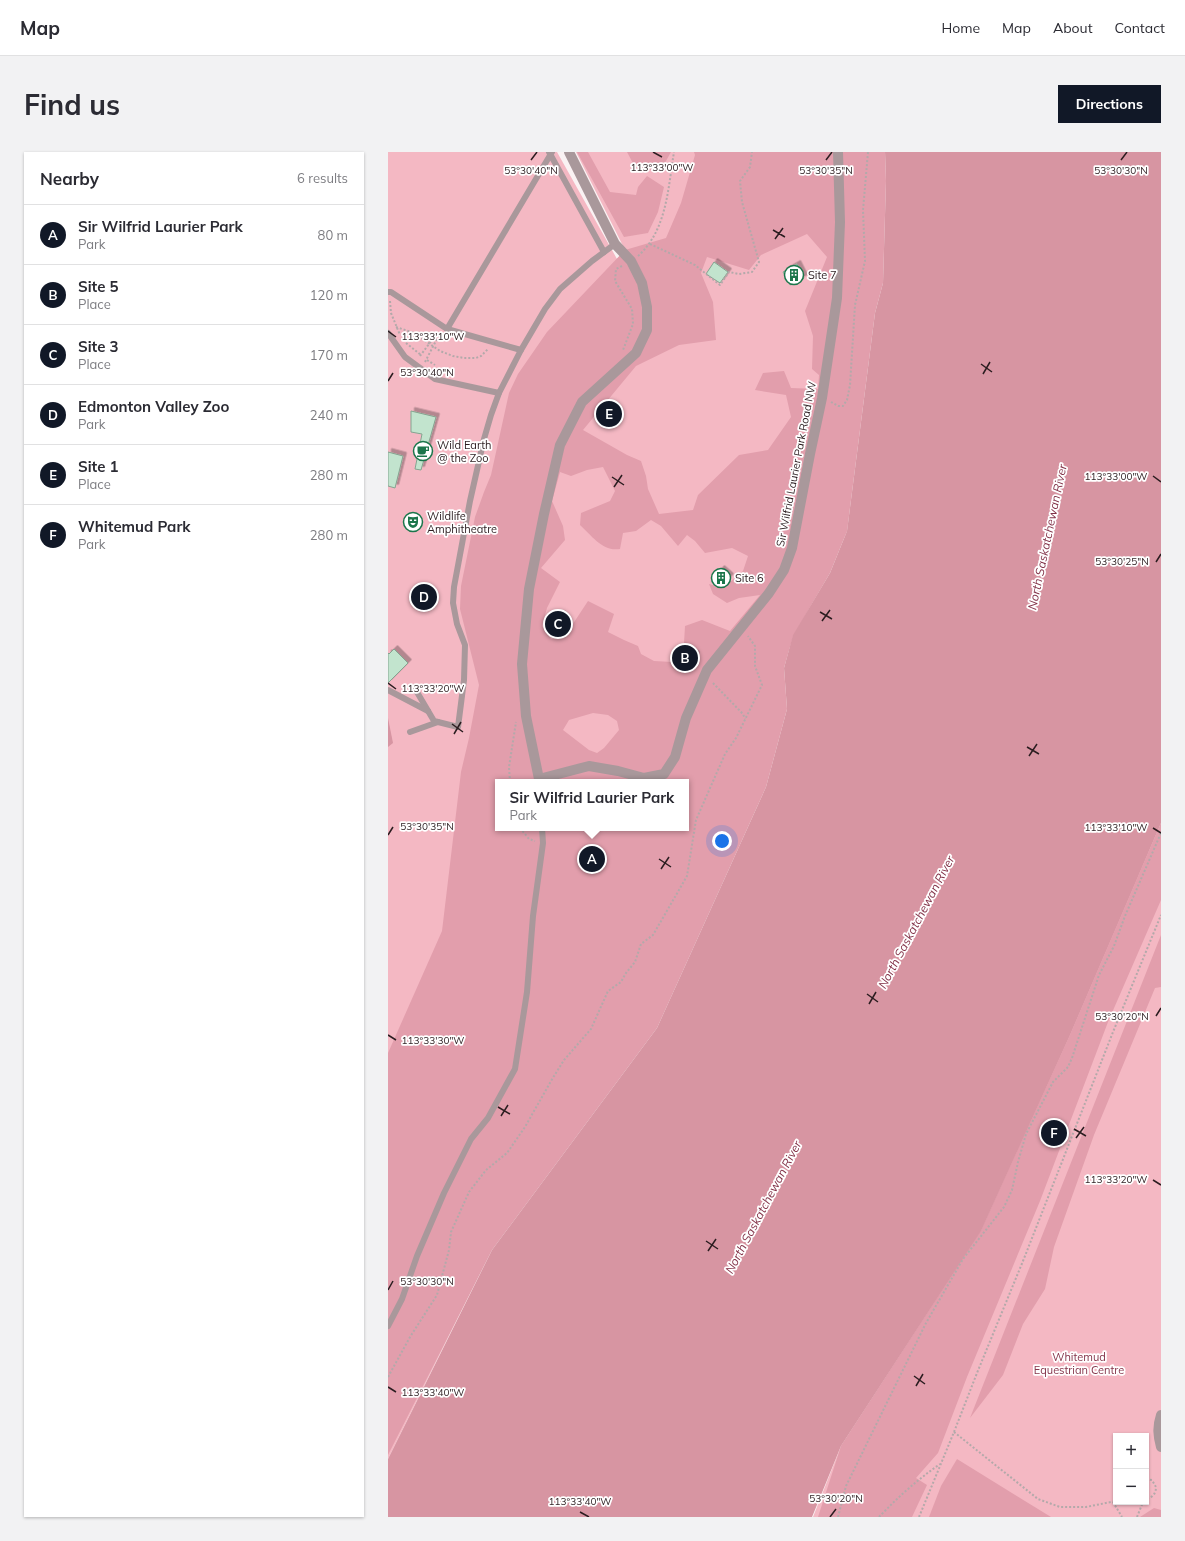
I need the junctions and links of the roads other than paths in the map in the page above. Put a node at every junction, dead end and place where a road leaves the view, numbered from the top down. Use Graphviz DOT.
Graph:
graph roads {
  1 [pos="569,152"];
  2 [pos="838,152"];
  3 [pos="550,153"];
  4 [pos="615,244"];
  5 [pos="604,252"];
  6 [pos="390,292"];
  7 [pos="447,329"];
  8 [pos="388,333"];
  9 [pos="521,350"];
  10 [pos="499,393"];
  11 [pos="414,687"];
  12 [pos="388,690"];
  13 [pos="428,711"];
  14 [pos="438,722"];
  15 [pos="410,732"];
  16 [pos="539,779"];
  17 [pos="546,779"];
  18 [pos="542,831"];
  19 [pos="388,1326"];
  20 [pos="1161,1415"];
  21 [pos="1161,1447"];
  1 -- 4 [label="street, Sir Wilfrid Laurier Park Road NW"];
  2 -- 17 [label="street, Sir Wilfrid Laurier Park Road NW"];
  3 -- 5 [label="lane"];
  3 -- 7 [label="lane"];
  4 -- 5 [label="lane"];
  4 -- 16 [label="street, Sir Wilfrid Laurier Park Road NW"];
  5 -- 9 [label="lane"];
  6 -- 7 [label="lane"];
  7 -- 9 [label="lane"];
  8 -- 10 [label="lane"];
  9 -- 10 [label="lane"];
  10 -- 14 [label="lane"];
  11 -- 13 [label="lane"];
  12 -- 13 [label="lane"];
  13 -- 14 [label="lane"];
  14 -- 15 [label="lane"];
  18 -- 19 [label="lane"];
  20 -- 21 [label="street"];
}
